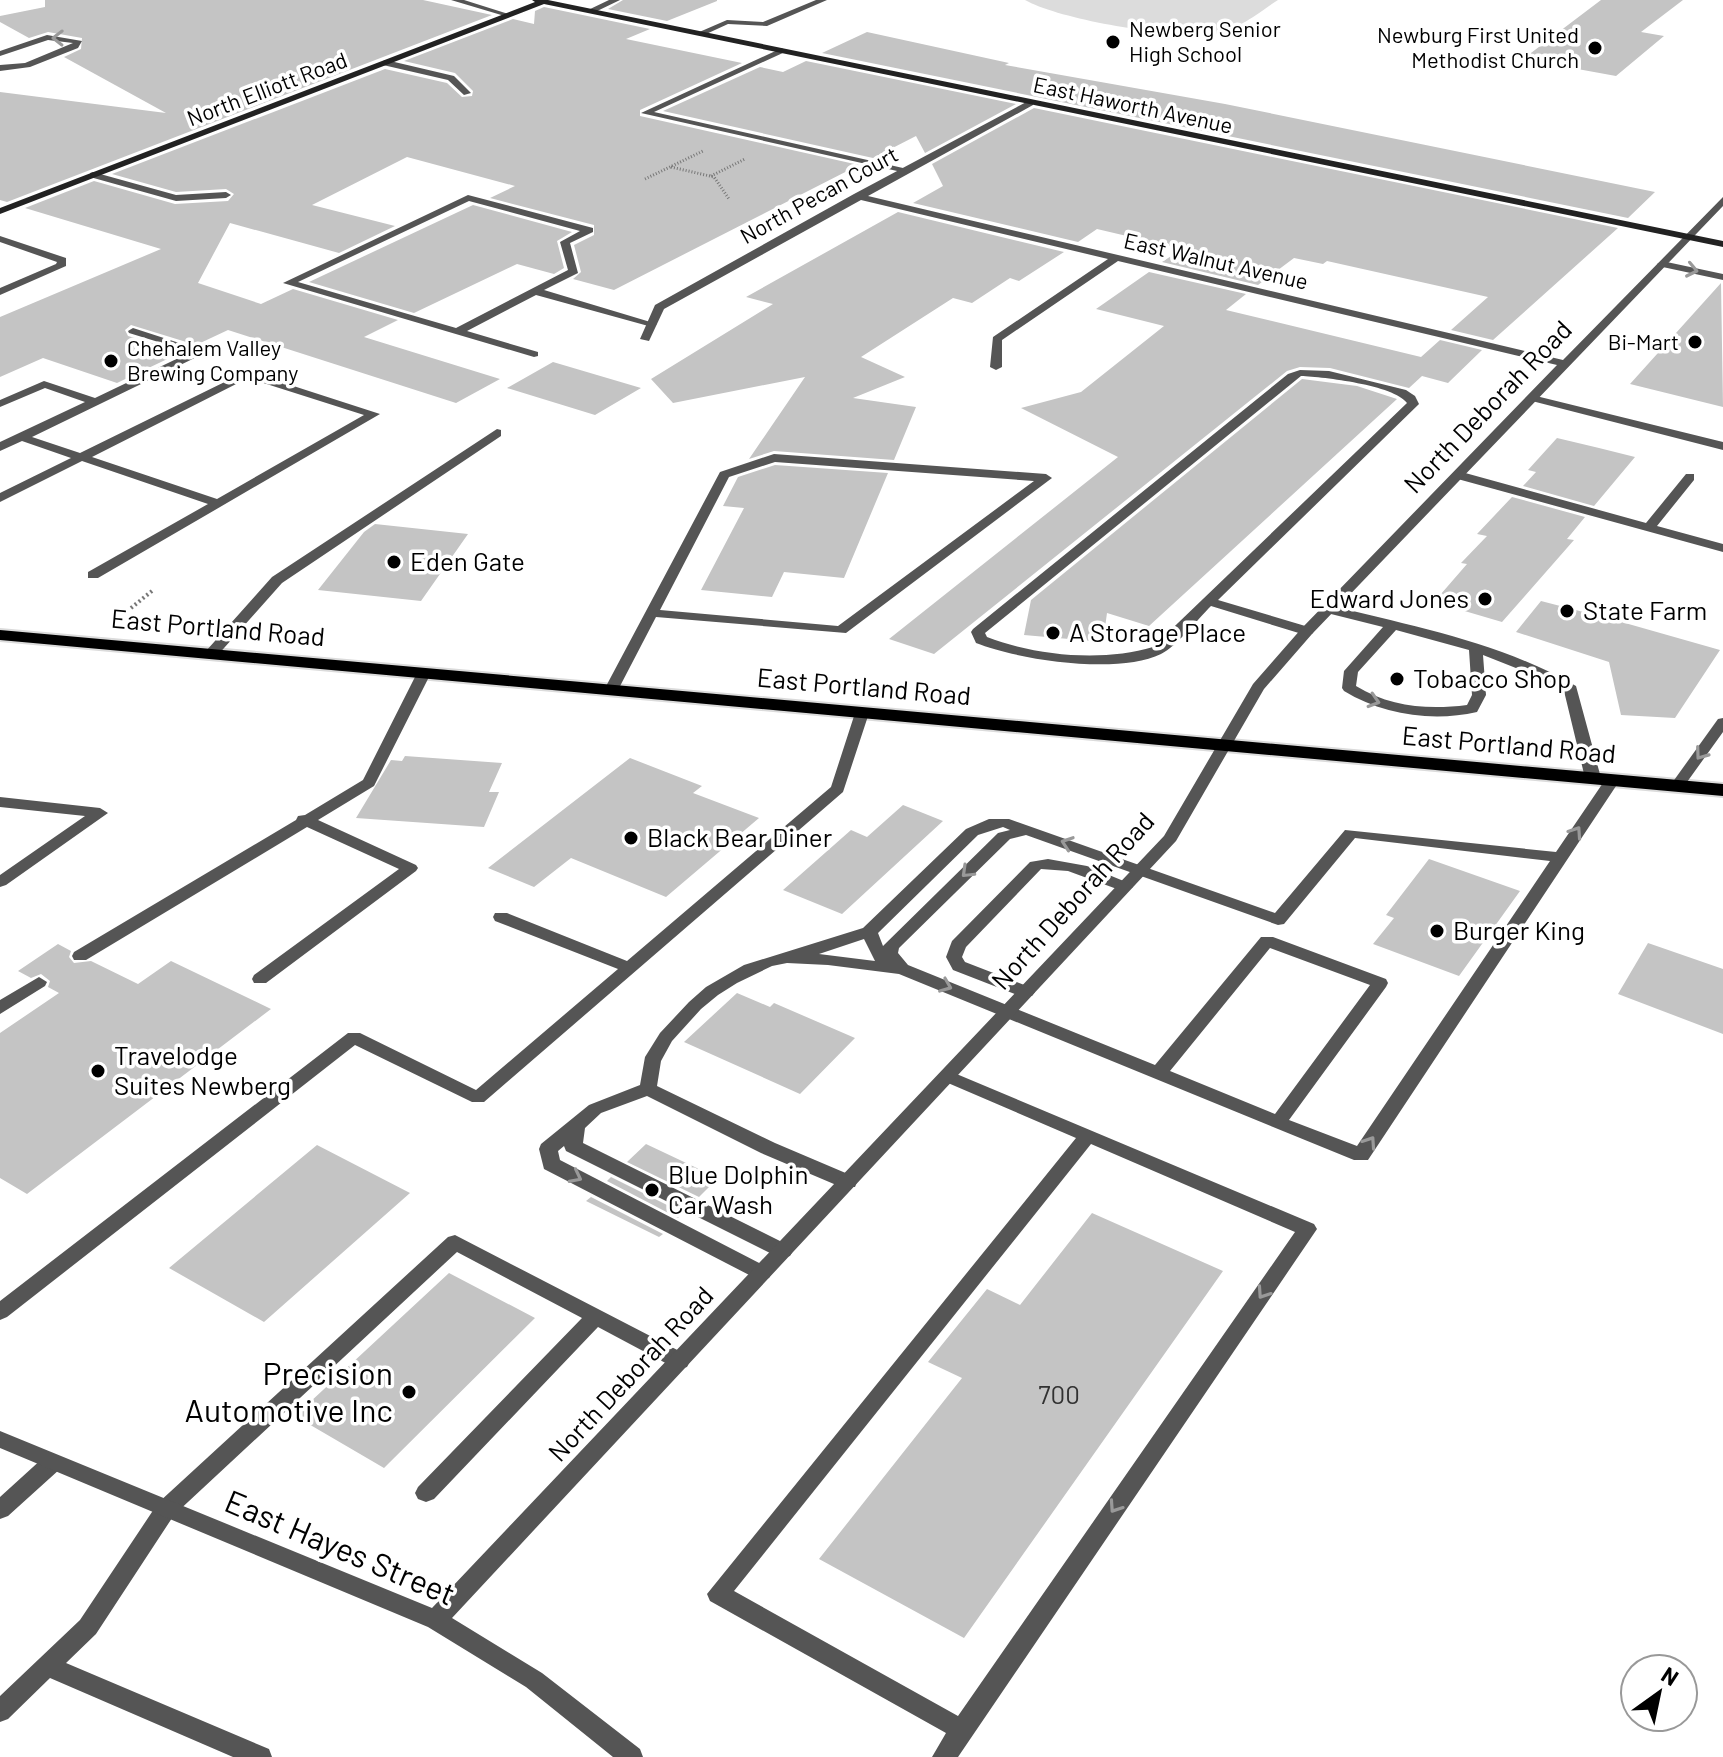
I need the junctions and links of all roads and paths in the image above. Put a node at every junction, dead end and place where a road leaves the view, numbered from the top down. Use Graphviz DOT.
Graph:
graph roads {
  1 [pos="455,0"];
  2 [pos="542,0"];
  3 [pos="616,0"];
  4 [pos="823,0"];
  5 [pos="590,11"];
  6 [pos="508,15"];
  7 [pos="701,33"];
  8 [pos="782,50"];
  9 [pos="0,54"];
  10 [pos="386,63"];
  11 [pos="0,68"];
  12 [pos="467,93"];
  13 [pos="1030,103"];
  14 [pos="705,150"];
  15 [pos="756,153"];
  16 [pos="670,167"];
  17 [pos="903,171"];
  18 [pos="93,175"];
  19 [pos="711,177"];
  20 [pos="645,179"];
  21 [pos="226,195"];
  22 [pos="857,196"];
  23 [pos="729,199"];
  24 [pos="1723,200"];
  25 [pos="0,211"];
  26 [pos="1687,237"];
  27 [pos="0,239"];
  28 [pos="1723,244"];
  29 [pos="1116,258"];
  30 [pos="1662,264"];
  31 [pos="1723,277"];
  32 [pos="535,291"];
  33 [pos="0,292"];
  34 [pos="652,324"];
  35 [pos="133,331"];
  36 [pos="457,332"];
  37 [pos="645,339"];
  38 [pos="534,354"];
  39 [pos="1566,364"];
  40 [pos="996,367"];
  41 [pos="1532,398"];
  42 [pos="95,402"];
  43 [pos="0,404"];
  44 [pos="497,433"];
  45 [pos="21,437"];
  46 [pos="1723,446"];
  47 [pos="0,447"];
  48 [pos="82,457"];
  49 [pos="1458,475"];
  50 [pos="1690,477"];
  51 [pos="0,498"];
  52 [pos="218,503"];
  53 [pos="1648,528"];
  54 [pos="1723,548"];
  55 [pos="93,575"];
  56 [pos="152,591"];
  57 [pos="1211,602"];
  58 [pos="131,608"];
  59 [pos="1328,609"];
  60 [pos="652,613"];
  61 [pos="1391,627"];
  62 [pos="1307,631"];
  63 [pos="0,635"];
  64 [pos="1476,650"];
  65 [pos="211,654"];
  66 [pos="424,673"];
  67 [pos="611,690"];
  68 [pos="862,713"];
  69 [pos="1723,722"];
  70 [pos="1225,746"];
  71 [pos="1602,779"];
  72 [pos="1677,786"];
  73 [pos="1723,790"];
  74 [pos="0,802"];
  75 [pos="303,819"];
  76 [pos="1029,830"];
  77 [pos="1560,857"];
  78 [pos="1140,870"];
  79 [pos="0,882"];
  80 [pos="1125,887"];
  81 [pos="501,917"];
  82 [pos="1278,920"];
  83 [pos="869,932"];
  84 [pos="1267,941"];
  85 [pos="80,956"];
  86 [pos="788,958"];
  87 [pos="630,968"];
  88 [pos="904,970"];
  89 [pos="260,979"];
  90 [pos="39,982"];
  91 [pos="1026,992"];
  92 [pos="0,1008"];
  93 [pos="1007,1011"];
  94 [pos="1159,1073"];
  95 [pos="947,1076"];
  96 [pos="648,1089"];
  97 [pos="1278,1122"];
  98 [pos="576,1126"];
  99 [pos="1088,1135"];
  100 [pos="848,1182"];
  101 [pos="783,1251"];
  102 [pos="762,1273"];
  103 [pos="0,1312"];
  104 [pos="595,1317"];
  105 [pos="680,1361"];
  106 [pos="0,1439"];
  107 [pos="52,1463"];
  108 [pos="426,1493"];
  109 [pos="166,1509"];
  110 [pos="0,1510"];
  111 [pos="436,1620"];
  112 [pos="47,1666"];
  113 [pos="0,1711"];
  114 [pos="962,1730"];
  115 [pos="260,1757"];
  116 [pos="631,1757"];
  117 [pos="944,1757"];
  1 -- 6 [label="street"];
  2 -- 5 [label="street, East Haworth Avenue"];
  2 -- 6 [label="street, North Elliott Road"];
  3 -- 5 [label="street"];
  4 -- 7 [label="street"];
  5 -- 7 [label="street, East Haworth Avenue"];
  6 -- 10 [label="street, North Elliott Road"];
  7 -- 8 [label="street, East Haworth Avenue"];
  8 -- 13 [label="street, East Haworth Avenue"];
  8 -- 17 [label="street"];
  11 -- 9 [label="street, one-way"];
  10 -- 12 [label="street"];
  10 -- 18 [label="street, North Elliott Road"];
  13 -- 17 [label="street, North Pecan Court"];
  13 -- 26 [label="street, East Haworth Avenue"];
  14 -- 16 [label="path"];
  15 -- 19 [label="path"];
  16 -- 19 [label="path"];
  16 -- 20 [label="path"];
  17 -- 22 [label="street, North Pecan Court"];
  18 -- 21 [label="street"];
  18 -- 25 [label="street, North Elliott Road"];
  19 -- 23 [label="path"];
  22 -- 29 [label="street, East Walnut Avenue"];
  22 -- 34 [label="street, North Pecan Court"];
  24 -- 26 [label="street, North Deborah Road"];
  26 -- 28 [label="street, East Haworth Avenue"];
  26 -- 30 [label="street, North Deborah Road"];
  27 -- 33 [label="street"];
  29 -- 39 [label="street, East Walnut Avenue"];
  29 -- 40 [label="street"];
  30 -- 31 [label="street, one-way"];
  30 -- 39 [label="street, North Deborah Road"];
  32 -- 34 [label="street"];
  32 -- 36 [label="street"];
  32 -- 36 [label="street"];
  34 -- 37 [label="street, North Pecan Court"];
  35 -- 42 [label="street"];
  36 -- 38 [label="street"];
  39 -- 41 [label="street, North Deborah Road"];
  41 -- 46 [label="street"];
  41 -- 49 [label="street, North Deborah Road"];
  42 -- 43 [label="street"];
  42 -- 45 [label="street"];
  44 -- 65 [label="street"];
  45 -- 47 [label="street"];
  45 -- 48 [label="street"];
  48 -- 51 [label="street"];
  48 -- 52 [label="street"];
  48 -- 52 [label="street"];
  49 -- 53 [label="street"];
  49 -- 59 [label="street, North Deborah Road"];
  50 -- 53 [label="street"];
  52 -- 55 [label="street"];
  53 -- 54 [label="street"];
  56 -- 58 [label="path"];
  57 -- 57 [label="street"];
  57 -- 62 [label="street"];
  59 -- 61 [label="street"];
  59 -- 62 [label="street, North Deborah Road"];
  60 -- 60 [label="street"];
  60 -- 67 [label="street"];
  61 -- 64 [label="street"];
  61 -- 64 [label="street, one-way"];
  62 -- 70 [label="street, North Deborah Road"];
  63 -- 65 [label="main road, East Portland Road"];
  64 -- 71 [label="street"];
  65 -- 66 [label="main road, East Portland Road"];
  66 -- 67 [label="main road, East Portland Road"];
  66 -- 75 [label="street"];
  67 -- 68 [label="main road, East Portland Road"];
  68 -- 70 [label="main road, East Portland Road"];
  68 -- 87 [label="street"];
  69 -- 72 [label="street, one-way"];
  70 -- 71 [label="main road, East Portland Road"];
  70 -- 78 [label="street, North Deborah Road"];
  71 -- 72 [label="main road, East Portland Road"];
  77 -- 71 [label="street, one-way"];
  72 -- 73 [label="main road, East Portland Road"];
  74 -- 79 [label="street"];
  75 -- 85 [label="street"];
  75 -- 89 [label="street"];
  78 -- 76 [label="street, one-way"];
  76 -- 83 [label="street"];
  76 -- 88 [label="street, one-way"];
  77 -- 82 [label="street"];
  97 -- 77 [label="street, one-way"];
  78 -- 80 [label="street, North Deborah Road"];
  78 -- 82 [label="street"];
  80 -- 91 [label="street, North Deborah Road"];
  80 -- 91 [label="street"];
  81 -- 87 [label="street"];
  82 -- 84 [label="street"];
  83 -- 86 [label="street"];
  83 -- 88 [label="street"];
  84 -- 94 [label="street"];
  84 -- 97 [label="street"];
  86 -- 88 [label="street"];
  86 -- 96 [label="street"];
  87 -- 103 [label="street"];
  88 -- 93 [label="street, one-way"];
  90 -- 92 [label="street"];
  91 -- 93 [label="street, North Deborah Road"];
  93 -- 94 [label="street"];
  93 -- 95 [label="street, North Deborah Road"];
  94 -- 97 [label="street"];
  95 -- 99 [label="street"];
  95 -- 100 [label="street, North Deborah Road"];
  96 -- 98 [label="street"];
  96 -- 100 [label="street"];
  98 -- 101 [label="street"];
  98 -- 102 [label="street, one-way"];
  99 -- 114 [label="street, one-way"];
  99 -- 114 [label="street"];
  100 -- 101 [label="street, North Deborah Road"];
  101 -- 102 [label="street, North Deborah Road"];
  102 -- 105 [label="street, North Deborah Road"];
  104 -- 105 [label="street"];
  104 -- 108 [label="street"];
  104 -- 109 [label="street"];
  105 -- 111 [label="street, North Deborah Road"];
  106 -- 107 [label="street, East Hayes Street"];
  107 -- 109 [label="street, East Hayes Street"];
  107 -- 110 [label="street"];
  109 -- 111 [label="street, East Hayes Street"];
  109 -- 112 [label="street"];
  111 -- 116 [label="street, East Hayes Street"];
  112 -- 113 [label="street"];
  112 -- 115 [label="street"];
  114 -- 117 [label="street"];
}
